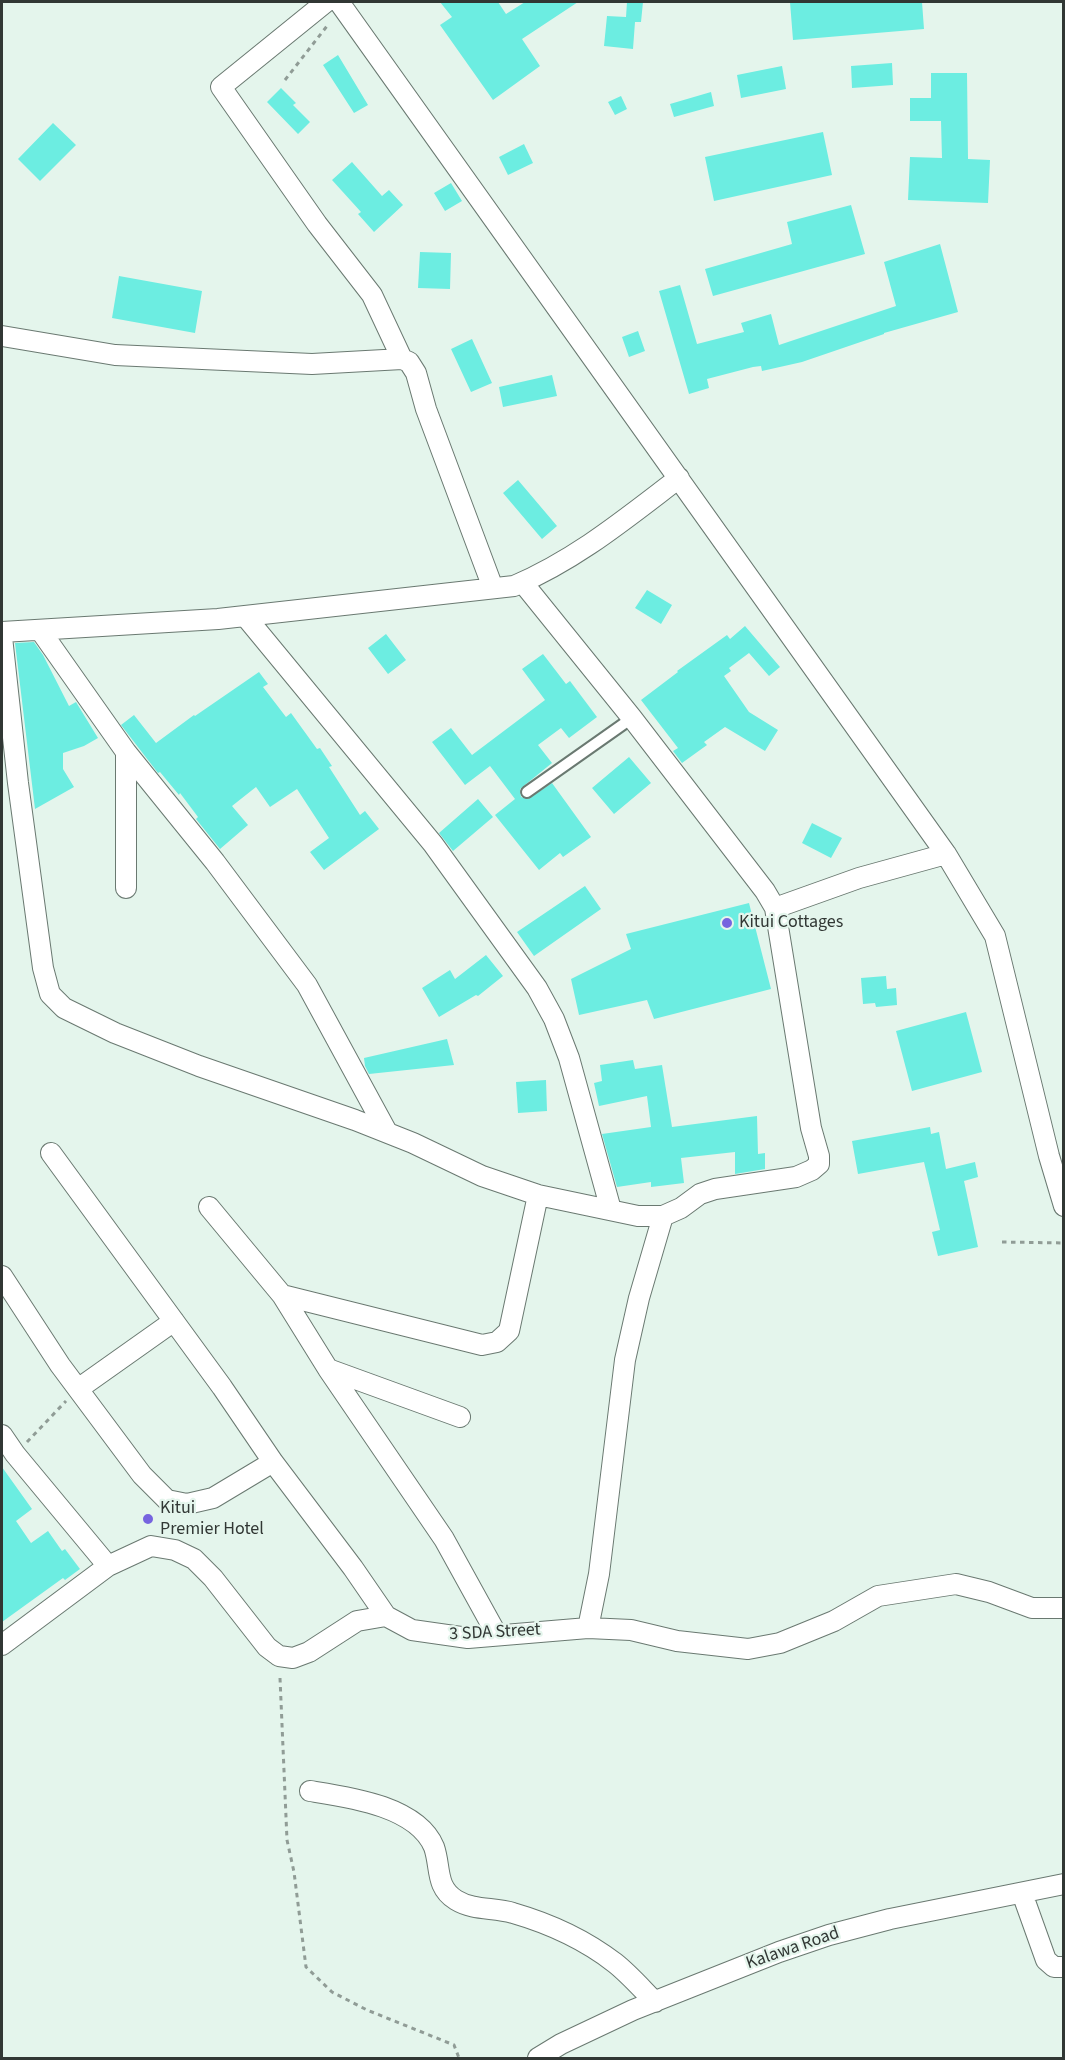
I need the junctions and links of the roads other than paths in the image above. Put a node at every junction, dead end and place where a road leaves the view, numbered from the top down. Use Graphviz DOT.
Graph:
graph roads {
  1 [pos="336,3"];
  2 [pos="2,336"];
  3 [pos="402,359"];
  4 [pos="680,478"];
  5 [pos="523,583"];
  6 [pos="493,588"];
  7 [pos="245,616"];
  8 [pos="40,630"];
  9 [pos="2,632"];
  10 [pos="2,637"];
  11 [pos="632,718"];
  12 [pos="126,752"];
  13 [pos="527,792"];
  14 [pos="946,854"];
  15 [pos="126,888"];
  16 [pos="775,908"];
  17 [pos="387,1132"];
  18 [pos="51,1153"];
  19 [pos="538,1195"];
  20 [pos="209,1206"];
  21 [pos="1064,1206"];
  22 [pos="610,1210"];
  23 [pos="663,1216"];
  24 [pos="2,1276"];
  25 [pos="282,1294"];
  26 [pos="174,1321"];
  27 [pos="328,1369"];
  28 [pos="78,1389"];
  29 [pos="460,1417"];
  30 [pos="2,1435"];
  31 [pos="8,1459"];
  32 [pos="273,1462"];
  33 [pos="108,1566"];
  34 [pos="1064,1608"];
  35 [pos="386,1616"];
  36 [pos="588,1628"];
  37 [pos="497,1635"];
  38 [pos="2,1645"];
  39 [pos="310,1791"];
  40 [pos="1064,1884"];
  41 [pos="1022,1893"];
  42 [pos="1064,1967"];
  43 [pos="655,2002"];
  44 [pos="537,2058"];
  1 -- 3 [label="street"];
  1 -- 4 [label="street"];
  2 -- 3 [label="street"];
  3 -- 6 [label="street"];
  4 -- 5 [label="street"];
  4 -- 14 [label="street"];
  5 -- 6 [label="street"];
  5 -- 11 [label="street"];
  6 -- 7 [label="street"];
  7 -- 8 [label="street"];
  7 -- 22 [label="street"];
  8 -- 9 [label="street"];
  8 -- 12 [label="street"];
  10 -- 17 [label="street"];
  11 -- 13 [label="lane"];
  11 -- 16 [label="street"];
  12 -- 15 [label="street"];
  12 -- 17 [label="street"];
  14 -- 16 [label="street"];
  14 -- 21 [label="street"];
  16 -- 23 [label="street"];
  17 -- 19 [label="street"];
  18 -- 26 [label="street"];
  19 -- 22 [label="street"];
  19 -- 25 [label="street"];
  20 -- 25 [label="street"];
  22 -- 23 [label="street"];
  23 -- 36 [label="street"];
  24 -- 28 [label="street"];
  25 -- 27 [label="street"];
  26 -- 28 [label="street"];
  26 -- 32 [label="street"];
  27 -- 29 [label="street"];
  27 -- 37 [label="street"];
  28 -- 32 [label="street"];
  30 -- 31 [label="street"];
  31 -- 33 [label="street"];
  32 -- 35 [label="street"];
  33 -- 35 [label="street"];
  33 -- 38 [label="street"];
  34 -- 36 [label="street, 3 SDA Street"];
  35 -- 37 [label="street, 3 SDA Street"];
  36 -- 37 [label="street, 3 SDA Street"];
  39 -- 43 [label="street"];
  40 -- 41 [label="street, Kalawa Road"];
  41 -- 42 [label="street"];
  41 -- 43 [label="street, Kalawa Road"];
  43 -- 44 [label="street, Kalawa Road"];
}
